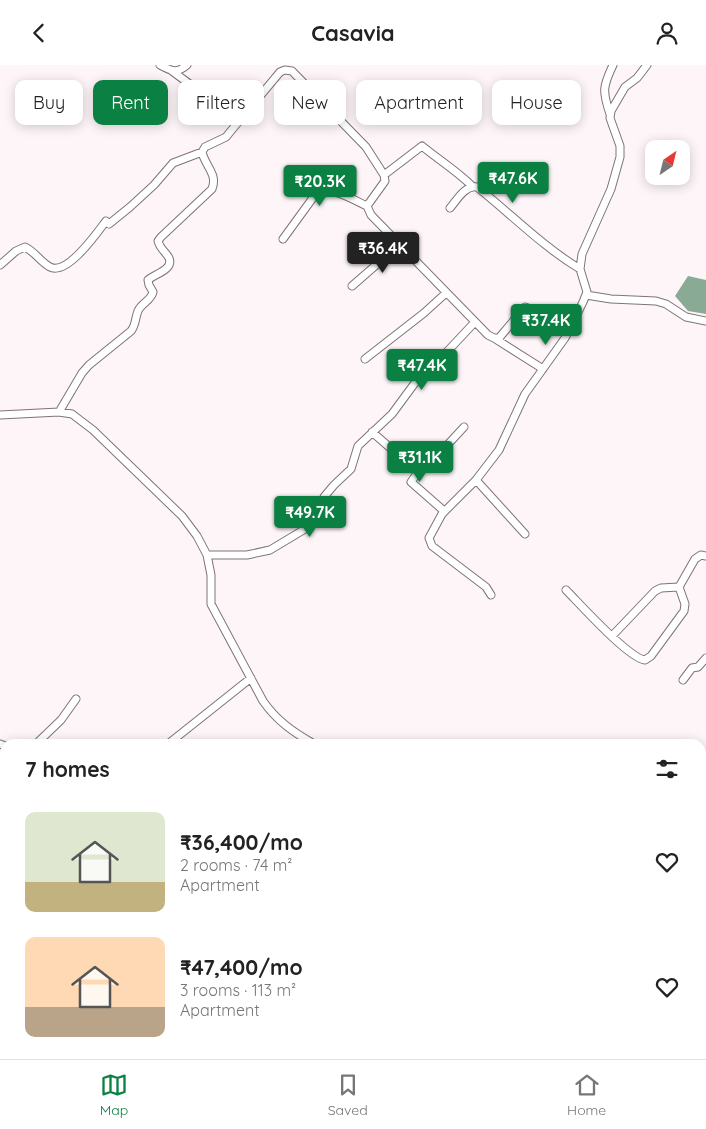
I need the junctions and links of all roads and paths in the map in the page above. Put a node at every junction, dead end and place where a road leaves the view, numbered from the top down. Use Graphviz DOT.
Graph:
graph roads {
  1 [pos="160,65"];
  2 [pos="188,65"];
  3 [pos="613,65"];
  4 [pos="648,65"];
  5 [pos="283,67"];
  6 [pos="172,71"];
  7 [pos="184,80"];
  8 [pos="264,92"];
  9 [pos="610,114"];
  10 [pos="236,125"];
  11 [pos="202,152"];
  12 [pos="384,175"];
  13 [pos="472,186"];
  14 [pos="367,206"];
  15 [pos="450,208"];
  16 [pos="283,239"];
  17 [pos="399,245"];
  18 [pos="0,265"];
  19 [pos="580,269"];
  20 [pos="352,286"];
  21 [pos="446,293"];
  22 [pos="586,295"];
  23 [pos="575,318"];
  24 [pos="706,321"];
  25 [pos="474,323"];
  26 [pos="494,338"];
  27 [pos="365,359"];
  28 [pos="543,369"];
  29 [pos="59,412"];
  30 [pos="0,415"];
  31 [pos="464,427"];
  32 [pos="372,432"];
  33 [pos="418,472"];
  34 [pos="476,480"];
  35 [pos="444,511"];
  36 [pos="525,534"];
  37 [pos="207,555"];
  38 [pos="706,556"];
  39 [pos="679,587"];
  40 [pos="566,590"];
  41 [pos="491,595"];
  42 [pos="612,636"];
  43 [pos="706,658"];
  44 [pos="251,678"];
  45 [pos="683,680"];
  46 [pos="76,699"];
  47 [pos="41,739"];
  48 [pos="174,739"];
  49 [pos="306,739"];
  1 -- 6 [label="street"];
  2 -- 6 [label="street"];
  3 -- 9 [label="street"];
  4 -- 9 [label="street"];
  5 -- 8 [label="street"];
  5 -- 12 [label="street"];
  6 -- 7 [label="street"];
  9 -- 19 [label="street"];
  10 -- 11 [label="street"];
  11 -- 18 [label="street"];
  11 -- 29 [label="street"];
  12 -- 13 [label="street"];
  12 -- 14 [label="street"];
  13 -- 15 [label="street"];
  13 -- 19 [label="street"];
  14 -- 16 [label="street"];
  14 -- 17 [label="street"];
  17 -- 20 [label="street"];
  17 -- 21 [label="street"];
  19 -- 22 [label="street"];
  21 -- 25 [label="street"];
  21 -- 27 [label="street"];
  22 -- 23 [label="street"];
  22 -- 24 [label="street"];
  23 -- 26 [label="street"];
  23 -- 28 [label="street"];
  25 -- 26 [label="street"];
  25 -- 32 [label="street"];
  26 -- 28 [label="street"];
  28 -- 34 [label="street"];
  29 -- 30 [label="street"];
  29 -- 37 [label="street"];
  31 -- 33 [label="street"];
  32 -- 33 [label="street"];
  32 -- 37 [label="street"];
  33 -- 35 [label="street"];
  34 -- 35 [label="street"];
  34 -- 36 [label="street"];
  35 -- 41 [label="street"];
  37 -- 44 [label="street"];
  38 -- 39 [label="street"];
  39 -- 42 [label="street"];
  39 -- 42 [label="street"];
  40 -- 42 [label="street"];
  43 -- 45 [label="street"];
  44 -- 48 [label="street"];
  44 -- 49 [label="street"];
  46 -- 47 [label="street"];
}
